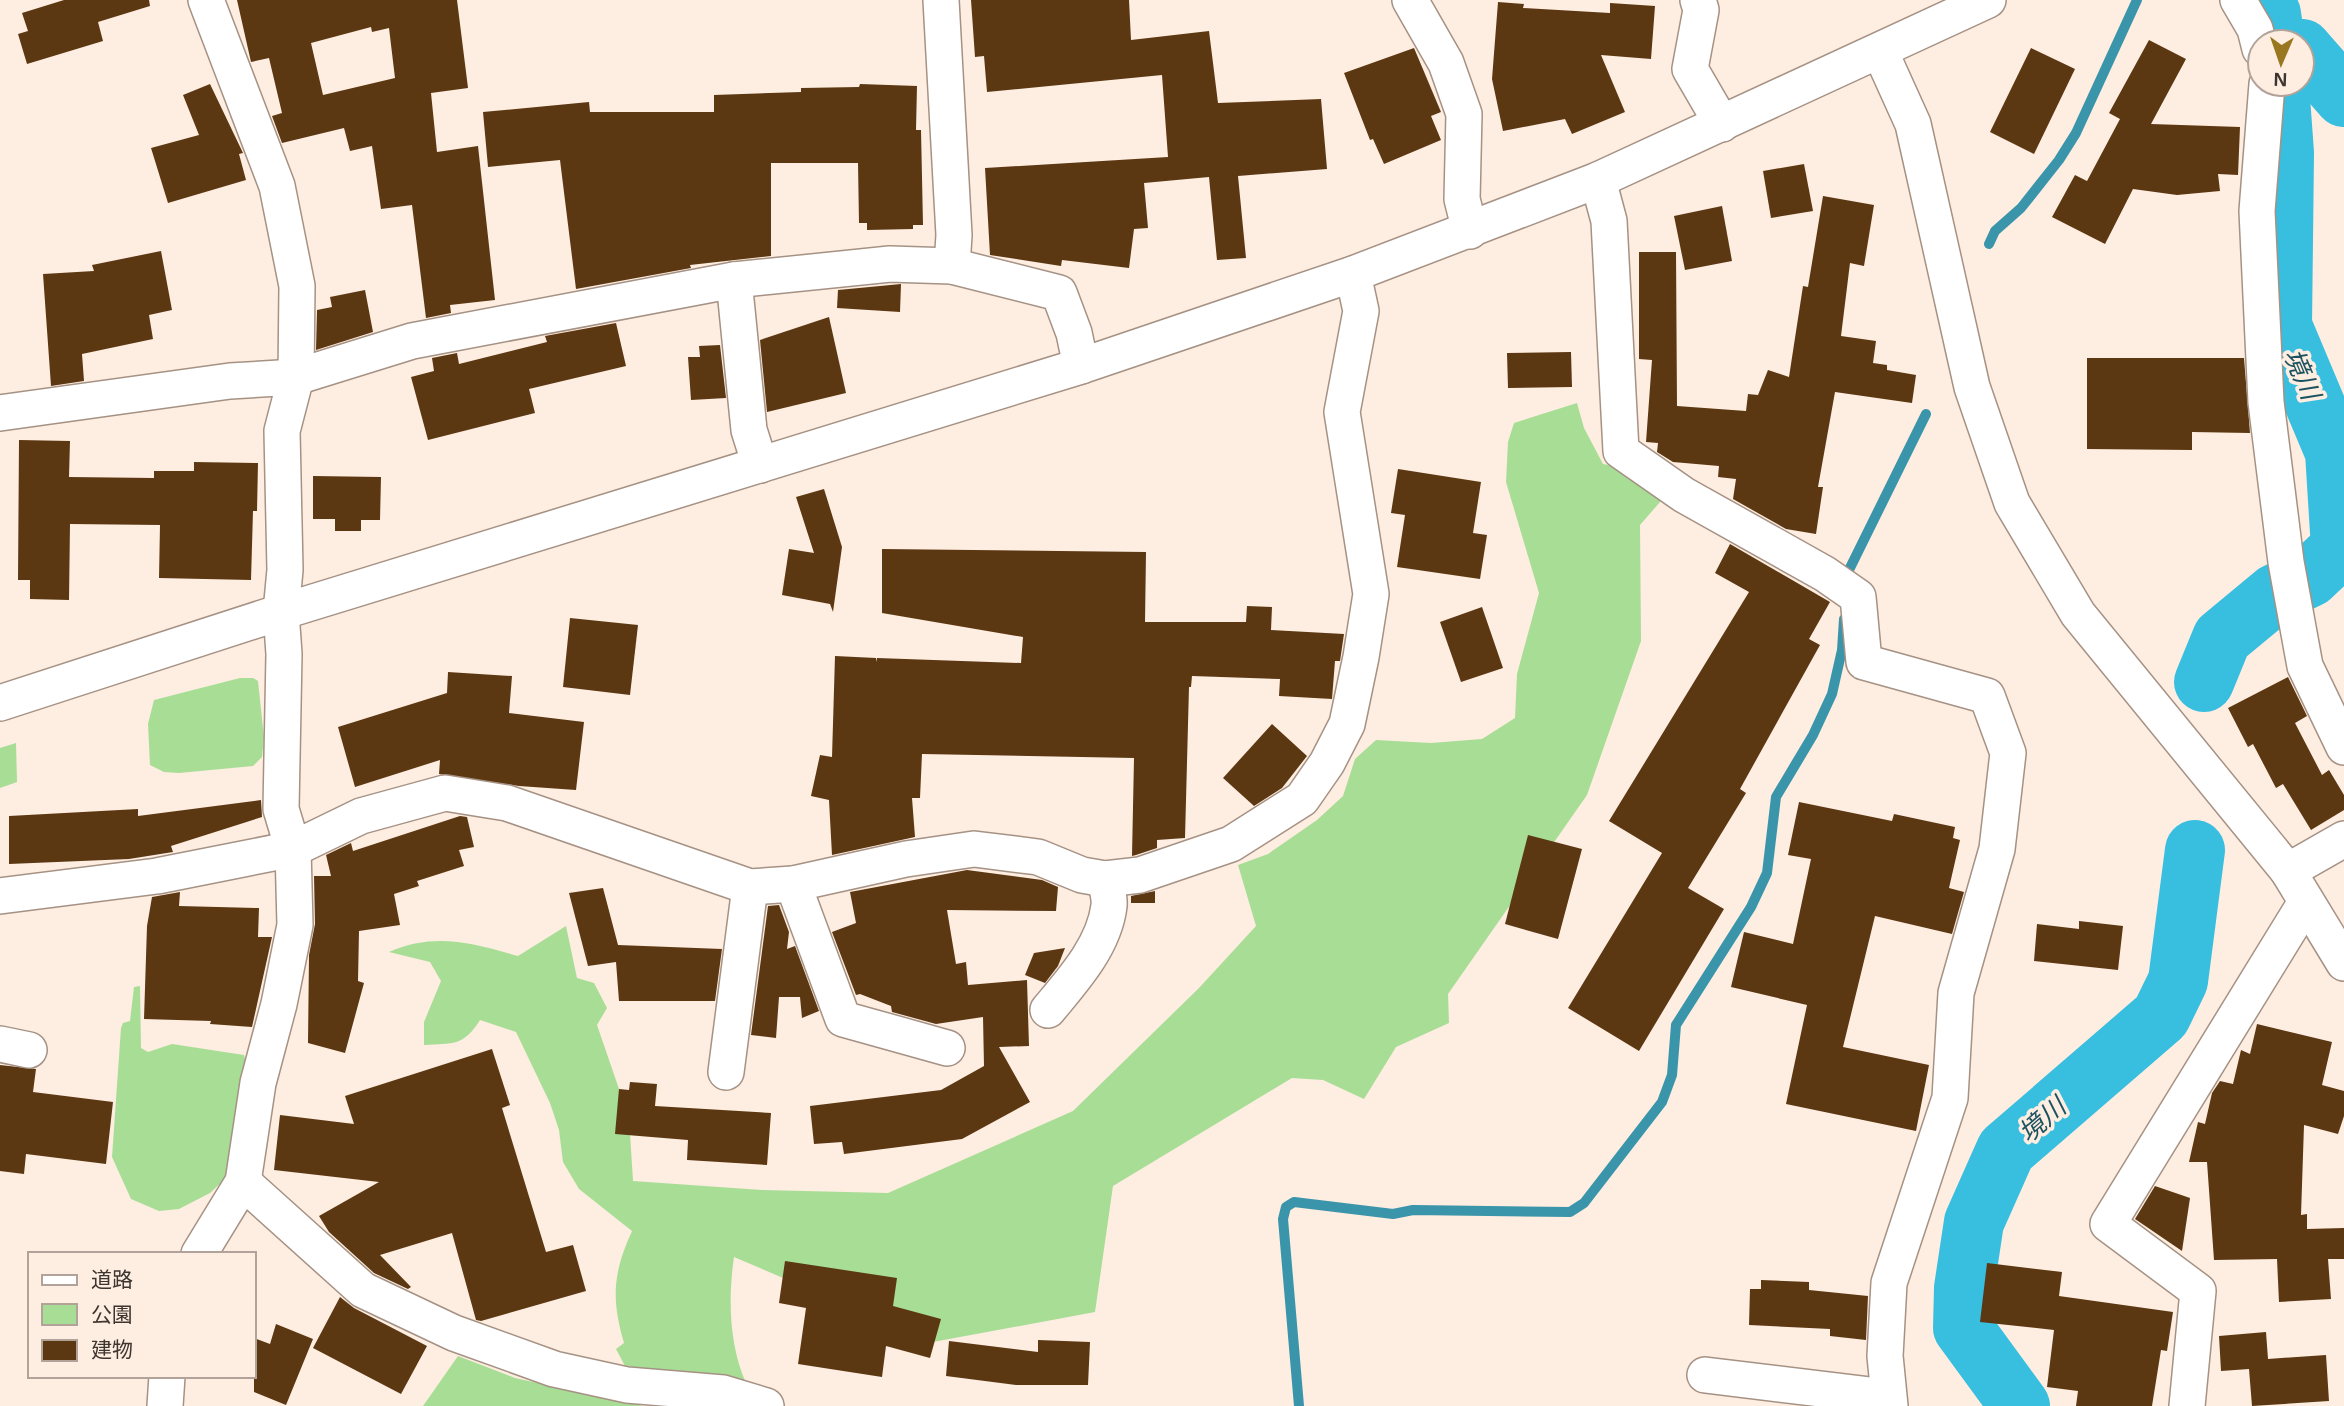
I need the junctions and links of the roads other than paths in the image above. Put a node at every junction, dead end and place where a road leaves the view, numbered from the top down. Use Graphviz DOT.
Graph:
graph roads {
  1 [pos="206,0"];
  2 [pos="941,0"];
  3 [pos="1410,0"];
  4 [pos="1698,0"];
  5 [pos="1988,0"];
  6 [pos="2238,0"];
  7 [pos="2254,28"];
  8 [pos="1880,51"];
  9 [pos="2266,98"];
  10 [pos="1722,124"];
  11 [pos="1598,180"];
  12 [pos="1470,231"];
  13 [pos="951,266"];
  14 [pos="1353,274"];
  15 [pos="734,280"];
  16 [pos="1081,366"];
  17 [pos="296,377"];
  18 [pos="0,413"];
  19 [pos="760,465"];
  20 [pos="281,612"];
  21 [pos="0,703"];
  22 [pos="2344,747"];
  23 [pos="2344,839"];
  24 [pos="293,849"];
  25 [pos="2288,871"];
  26 [pos="1105,879"];
  27 [pos="793,884"];
  28 [pos="750,887"];
  29 [pos="0,896"];
  30 [pos="2306,902"];
  31 [pos="2344,963"];
  32 [pos="1048,1010"];
  33 [pos="947,1048"];
  34 [pos="726,1072"];
  35 [pos="243,1182"];
  36 [pos="200,1252"];
  37 [pos="1705,1375"];
  38 [pos="167,1378"];
  39 [pos="1888,1401"];
  40 [pos="165,1406"];
  41 [pos="766,1406"];
  42 [pos="2187,1406"];
  1 -- 17 [label="street"];
  2 -- 13 [label="street"];
  3 -- 12 [label="street"];
  4 -- 10 [label="street"];
  5 -- 8 [label="street"];
  6 -- 7 [label="street"];
  8 -- 10 [label="street"];
  8 -- 25 [label="street"];
  9 -- 22 [label="street"];
  10 -- 11 [label="street"];
  11 -- 12 [label="street"];
  11 -- 39 [label="street"];
  12 -- 14 [label="street"];
  13 -- 15 [label="street"];
  13 -- 16 [label="street"];
  14 -- 16 [label="street"];
  14 -- 26 [label="street"];
  15 -- 17 [label="street"];
  15 -- 19 [label="street"];
  16 -- 19 [label="street"];
  17 -- 18 [label="street"];
  17 -- 20 [label="street"];
  19 -- 20 [label="street"];
  20 -- 21 [label="street"];
  20 -- 24 [label="street"];
  23 -- 25 [label="street"];
  24 -- 28 [label="street"];
  24 -- 29 [label="street"];
  24 -- 35 [label="street"];
  25 -- 30 [label="street"];
  26 -- 27 [label="street"];
  26 -- 32 [label="street"];
  27 -- 28 [label="street"];
  27 -- 33 [label="street"];
  28 -- 34 [label="street"];
  30 -- 31 [label="street"];
  30 -- 42 [label="street"];
  35 -- 36 [label="street"];
  35 -- 41 [label="street"];
  37 -- 39 [label="street"];
  38 -- 40 [label="street"];
}
